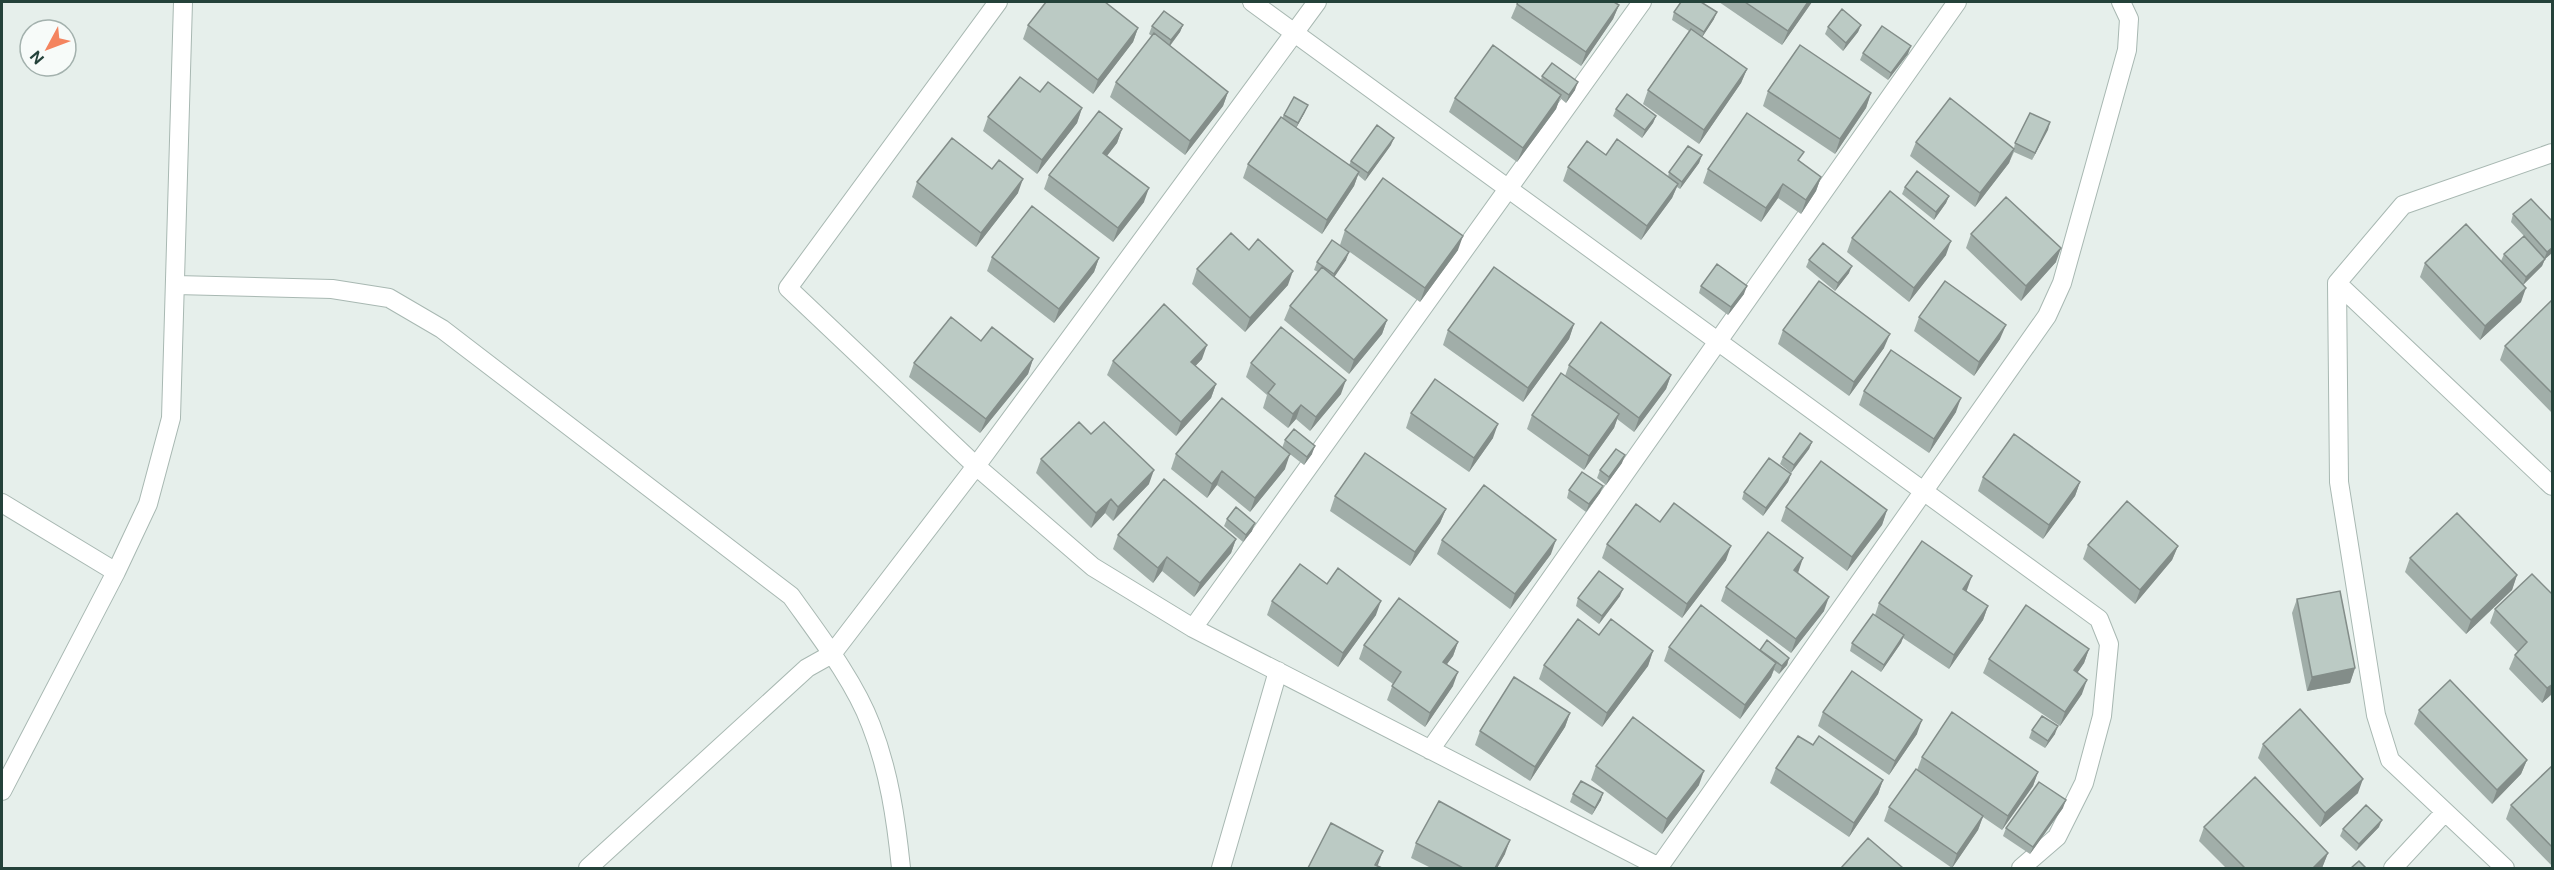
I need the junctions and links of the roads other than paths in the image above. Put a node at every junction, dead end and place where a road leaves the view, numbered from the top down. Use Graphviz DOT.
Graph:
graph roads {
  1 [pos="183,2"];
  2 [pos="998,2"];
  3 [pos="1252,2"];
  4 [pos="1317,2"];
  5 [pos="1642,2"];
  6 [pos="1957,2"];
  7 [pos="2121,2"];
  8 [pos="1294,33"];
  9 [pos="2553,153"];
  10 [pos="1509,189"];
  11 [pos="2337,283"];
  12 [pos="176,285"];
  13 [pos="1717,341"];
  14 [pos="976,466"];
  15 [pos="2553,486"];
  16 [pos="1923,492"];
  17 [pos="2,503"];
  18 [pos="116,572"];
  19 [pos="1193,628"];
  20 [pos="832,654"];
  21 [pos="1278,671"];
  22 [pos="1430,750"];
  23 [pos="2,791"];
  24 [pos="2445,812"];
  25 [pos="588,868"];
  26 [pos="901,868"];
  27 [pos="1221,868"];
  28 [pos="1660,868"];
  29 [pos="2021,868"];
  30 [pos="2393,868"];
  31 [pos="2505,868"];
  1 -- 12 [label="street"];
  2 -- 14 [label="street"];
  3 -- 8 [label="street"];
  4 -- 8 [label="street"];
  5 -- 10 [label="street"];
  6 -- 13 [label="street"];
  7 -- 16 [label="street"];
  8 -- 10 [label="street"];
  8 -- 14 [label="street"];
  9 -- 11 [label="street"];
  10 -- 13 [label="street"];
  10 -- 19 [label="street"];
  11 -- 15 [label="street"];
  11 -- 24 [label="street"];
  12 -- 18 [label="street"];
  12 -- 20 [label="street"];
  13 -- 16 [label="street"];
  13 -- 22 [label="street"];
  14 -- 19 [label="street"];
  14 -- 20 [label="street"];
  16 -- 28 [label="street"];
  16 -- 29 [label="street"];
  17 -- 18 [label="street"];
  18 -- 23 [label="street"];
  19 -- 21 [label="street"];
  20 -- 25 [label="street"];
  20 -- 26 [label="street"];
  21 -- 22 [label="street"];
  21 -- 27 [label="street"];
  22 -- 28 [label="street"];
  24 -- 30 [label="street"];
  24 -- 31 [label="street"];
}
